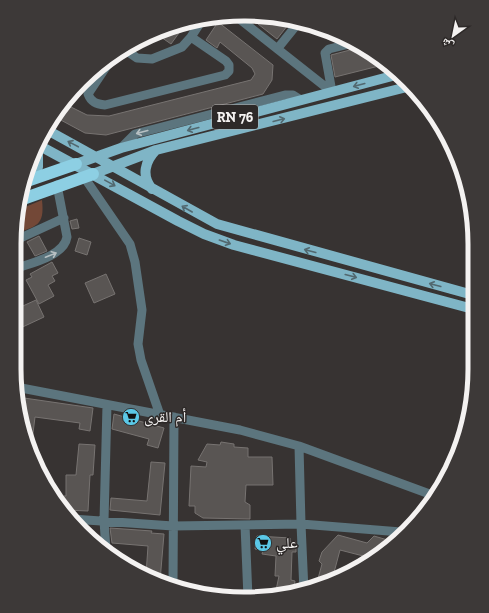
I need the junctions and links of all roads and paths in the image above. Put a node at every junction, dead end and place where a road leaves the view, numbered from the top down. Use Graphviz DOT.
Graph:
graph roads {
  1 [pos="241,21"];
  2 [pos="199,26"];
  3 [pos="294,27"];
  4 [pos="192,37"];
  5 [pos="345,45"];
  6 [pos="278,48"];
  7 [pos="130,53"];
  8 [pos="103,71"];
  9 [pos="392,76"];
  10 [pos="405,88"];
  11 [pos="332,92"];
  12 [pos="336,106"];
  13 [pos="51,132"];
  14 [pos="43,148"];
  15 [pos="156,150"];
  16 [pos="96,157"];
  17 [pos="38,159"];
  18 [pos="76,164"];
  19 [pos="113,166"];
  20 [pos="33,173"];
  21 [pos="88,175"];
  22 [pos="31,179"];
  23 [pos="58,185"];
  24 [pos="152,189"];
  25 [pos="26,198"];
  26 [pos="64,218"];
  27 [pos="21,238"];
  28 [pos="21,266"];
  29 [pos="468,294"];
  30 [pos="468,308"];
  31 [pos="22,388"];
  32 [pos="107,404"];
  33 [pos="160,415"];
  34 [pos="174,417"];
  35 [pos="299,446"];
  36 [pos="429,494"];
  37 [pos="79,519"];
  38 [pos="104,521"];
  39 [pos="301,524"];
  40 [pos="245,525"];
  41 [pos="173,526"];
  42 [pos="398,532"];
  43 [pos="106,544"];
  44 [pos="173,580"];
  45 [pos="304,584"];
  46 [pos="248,592"];
  1 -- 6 [label="street"];
  2 -- 4 [label="street"];
  3 -- 6 [label="street"];
  4 -- 7 [label="street"];
  4 -- 8 [label="street"];
  5 -- 11 [label="street"];
  6 -- 11 [label="street"];
  9 -- 11 [label="main road, RN 76, one-way"];
  10 -- 12 [label="main road, RN 76"];
  11 -- 12 [label="main road"];
  11 -- 16 [label="main road, RN 76, one-way"];
  15 -- 12 [label="main road, RN 76, one-way"];
  16 -- 13 [label="main road, one-way"];
  14 -- 18 [label="main road"];
  15 -- 19 [label="main road, RN 76"];
  15 -- 24 [label="main road"];
  16 -- 18 [label="main road, RN 76"];
  16 -- 19 [label="main road"];
  17 -- 20 [label="main road"];
  18 -- 21 [label="main road"];
  18 -- 22 [label="highway, RN 76"];
  19 -- 21 [label="main road, RN 76"];
  19 -- 24 [label="main road"];
  21 -- 23 [label="highway, RN 76"];
  21 -- 30 [label="main road, one-way"];
  21 -- 33 [label="street"];
  23 -- 25 [label="highway, RN 76"];
  23 -- 26 [label="street"];
  29 -- 24 [label="main road, one-way"];
  26 -- 27 [label="street"];
  28 -- 26 [label="street, one-way"];
  31 -- 32 [label="street"];
  32 -- 33 [label="street"];
  32 -- 38 [label="street"];
  33 -- 34 [label="street"];
  34 -- 35 [label="street"];
  34 -- 41 [label="street"];
  35 -- 36 [label="street"];
  35 -- 39 [label="street"];
  37 -- 38 [label="street"];
  38 -- 41 [label="street"];
  38 -- 43 [label="street"];
  39 -- 40 [label="street"];
  39 -- 42 [label="street"];
  39 -- 45 [label="street"];
  40 -- 41 [label="street"];
  40 -- 46 [label="street"];
  41 -- 44 [label="street"];
}
